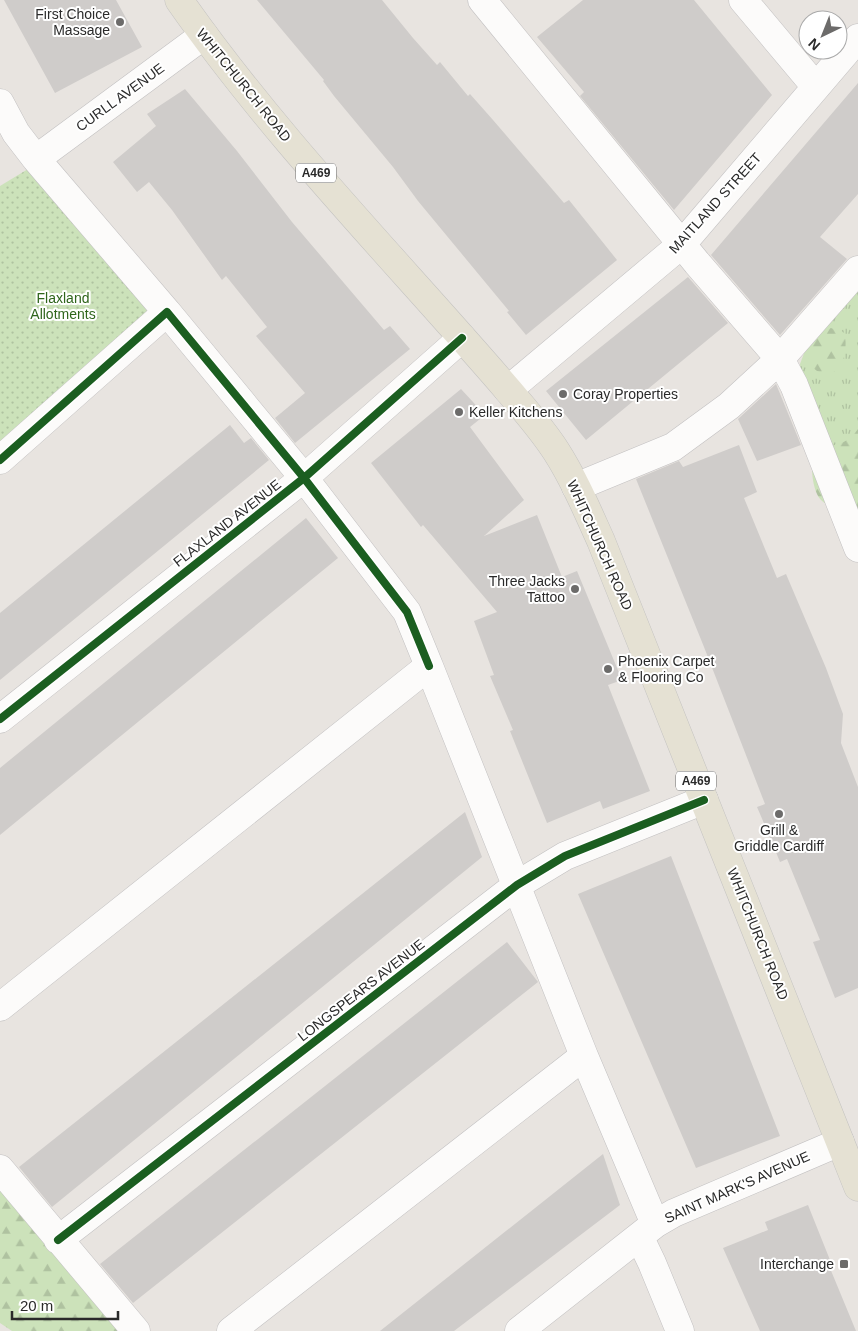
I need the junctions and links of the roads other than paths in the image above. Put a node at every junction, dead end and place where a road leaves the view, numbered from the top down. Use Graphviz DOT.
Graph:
graph roads {
  1 [pos="179,0"];
  2 [pos="482,0"];
  3 [pos="743,0"];
  4 [pos="204,35"];
  5 [pos="858,38"];
  6 [pos="816,87"];
  7 [pos="0,103"];
  8 [pos="36,159"];
  9 [pos="682,244"];
  10 [pos="858,270"];
  11 [pos="167,312"];
  12 [pos="462,338"];
  13 [pos="780,359"];
  14 [pos="508,390"];
  15 [pos="0,460"];
  16 [pos="304,478"];
  17 [pos="576,487"];
  18 [pos="858,548"];
  19 [pos="430,666"];
  20 [pos="0,719"];
  21 [pos="704,800"];
  22 [pos="517,885"];
  23 [pos="0,1006"];
  24 [pos="584,1056"];
  25 [pos="840,1142"];
  26 [pos="0,1169"];
  27 [pos="858,1187"];
  28 [pos="647,1231"];
  29 [pos="58,1240"];
  30 [pos="136,1331"];
  31 [pos="231,1331"];
  32 [pos="519,1331"];
  33 [pos="680,1331"];
  1 -- 4 [label="main road, WHITCHURCH ROAD / A469"];
  2 -- 9 [label="street"];
  3 -- 6 [label="street"];
  4 -- 8 [label="street, CURLL AVENUE"];
  4 -- 12 [label="main road, WHITCHURCH ROAD / A469"];
  5 -- 6 [label="street, MAITLAND STREET"];
  6 -- 9 [label="street, MAITLAND STREET"];
  7 -- 8 [label="street"];
  8 -- 11 [label="street"];
  9 -- 13 [label="street"];
  9 -- 14 [label="street, MAITLAND STREET"];
  10 -- 13 [label="street"];
  11 -- 15 [label="street"];
  11 -- 16 [label="street"];
  12 -- 14 [label="main road, WHITCHURCH ROAD / A469"];
  12 -- 16 [label="street, FLAXLAND AVENUE"];
  13 -- 17 [label="street"];
  13 -- 18 [label="street"];
  14 -- 17 [label="main road, WHITCHURCH ROAD / A469"];
  16 -- 19 [label="street"];
  16 -- 20 [label="street, FLAXLAND AVENUE"];
  17 -- 21 [label="main road, WHITCHURCH ROAD / A469"];
  19 -- 22 [label="street"];
  19 -- 23 [label="street"];
  21 -- 22 [label="street, LONGSPEARS AVENUE"];
  21 -- 25 [label="main road, WHITCHURCH ROAD / A469"];
  22 -- 24 [label="street"];
  22 -- 29 [label="street, LONGSPEARS AVENUE"];
  24 -- 28 [label="street"];
  24 -- 31 [label="street"];
  25 -- 27 [label="main road, WHITCHURCH ROAD / A469"];
  25 -- 28 [label="street, SAINT MARK'S AVENUE"];
  26 -- 29 [label="street"];
  28 -- 32 [label="street, SAINT MARK'S AVENUE"];
  28 -- 33 [label="street"];
  29 -- 30 [label="street"];
}
